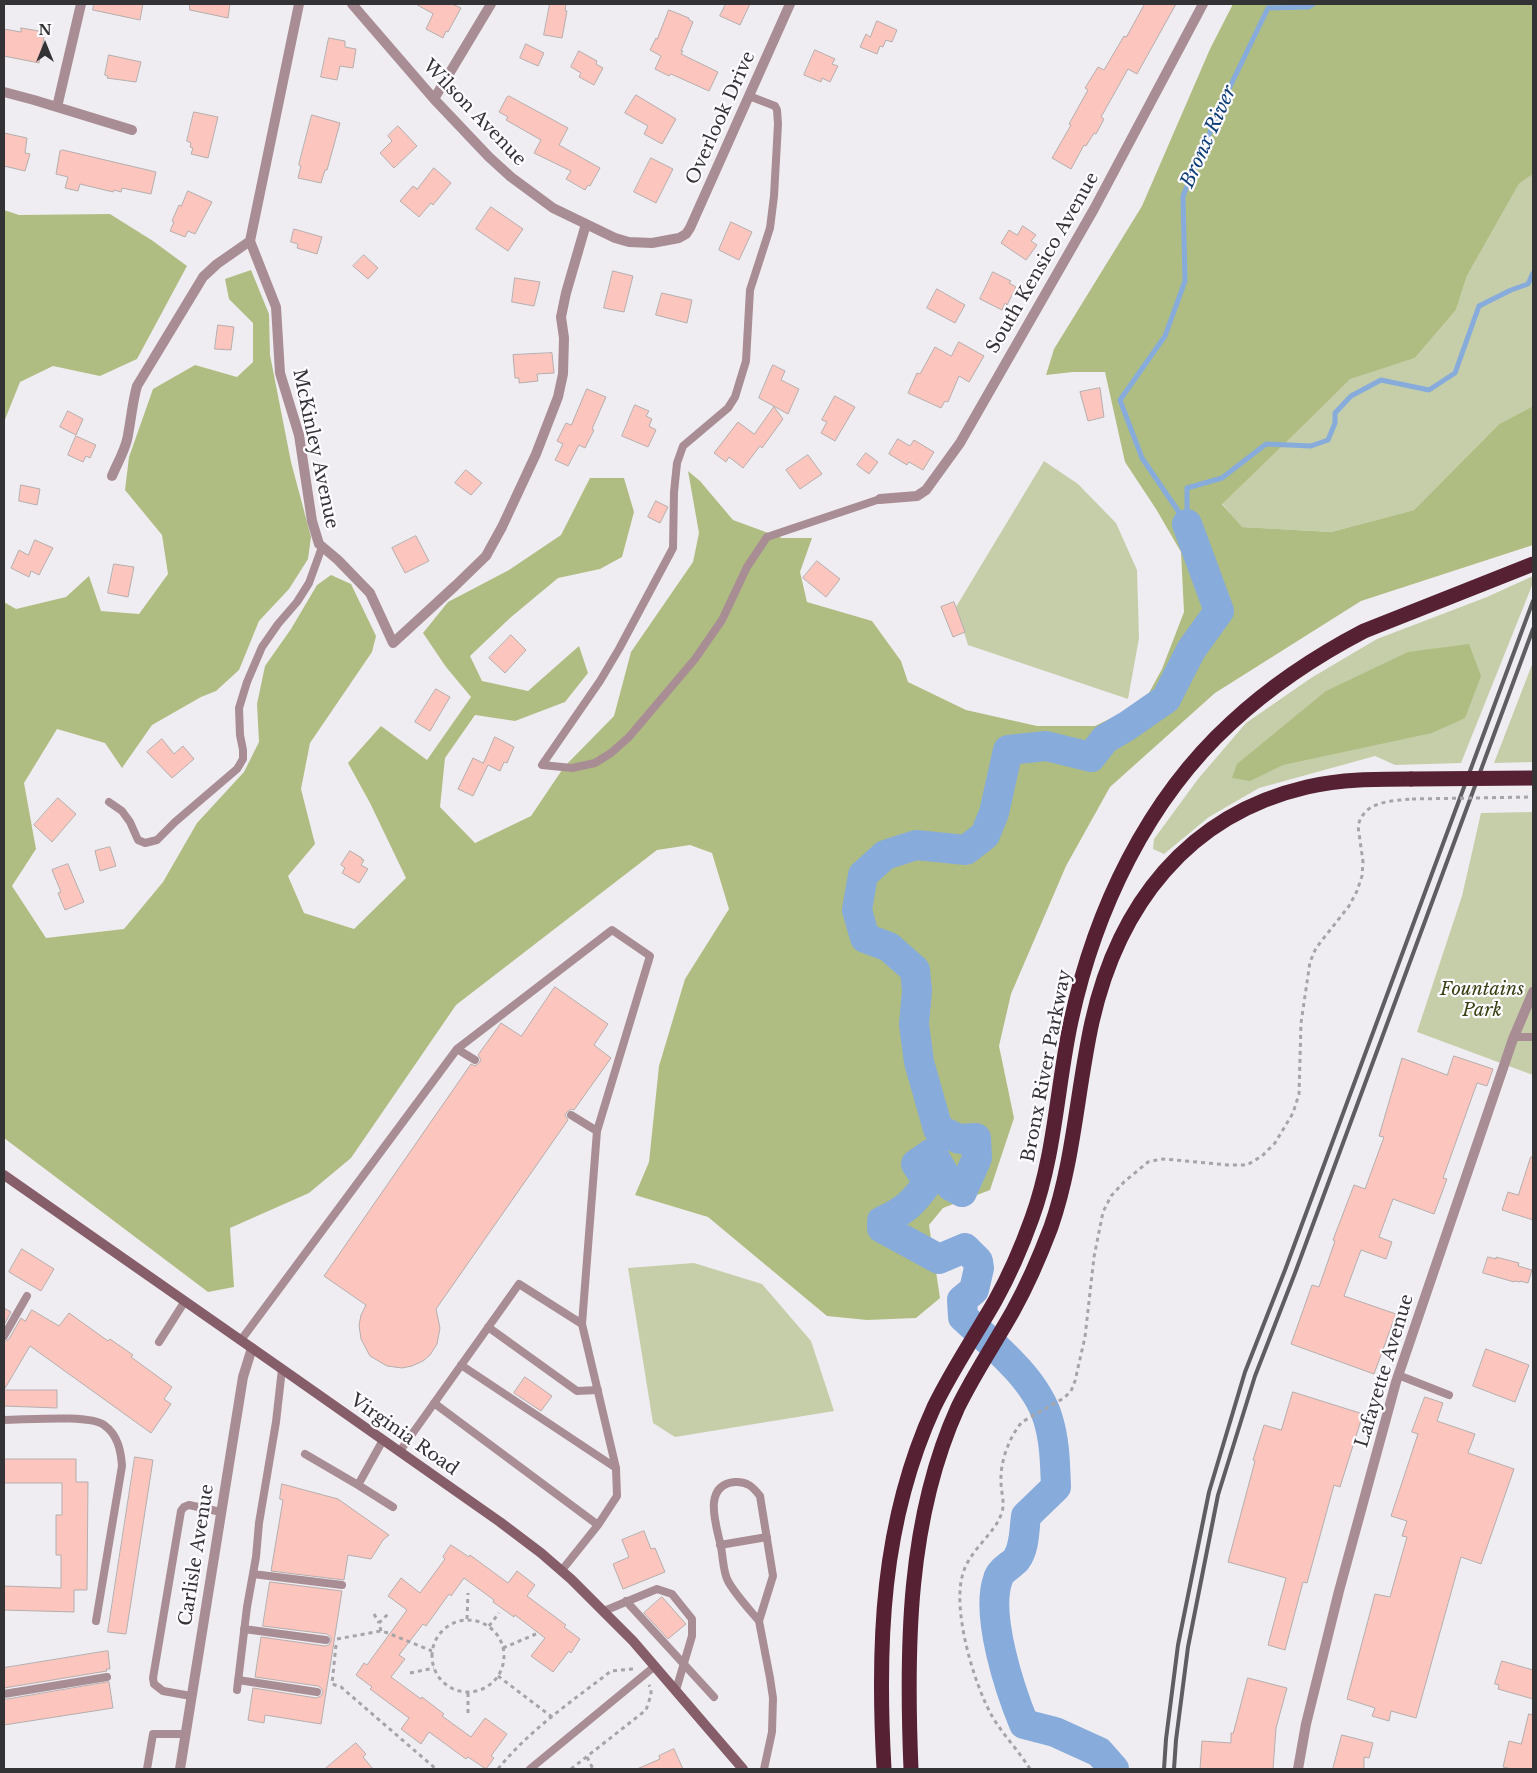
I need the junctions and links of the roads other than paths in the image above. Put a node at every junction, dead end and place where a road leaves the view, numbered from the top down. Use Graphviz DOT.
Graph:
graph roads {
  1 [pos="81,4"];
  2 [pos="299,4"];
  3 [pos="352,4"];
  4 [pos="491,4"];
  5 [pos="790,4"];
  6 [pos="1202,4"];
  7 [pos="4,92"];
  8 [pos="749,96"];
  9 [pos="434,99"];
  10 [pos="57,107"];
  11 [pos="132,130"];
  12 [pos="586,224"];
  13 [pos="674,239"];
  14 [pos="250,241"];
  15 [pos="112,476"];
  16 [pos="880,499"];
  17 [pos="322,547"];
  18 [pos="1533,564"];
  19 [pos="1533,778"];
  20 [pos="110,802"];
  21 [pos="1533,992"];
  22 [pos="1533,1036"];
  23 [pos="1514,1037"];
  24 [pos="457,1049"];
  25 [pos="475,1060"];
  26 [pos="571,1115"];
  27 [pos="597,1131"];
  28 [pos="5,1179"];
  29 [pos="27,1296"];
  30 [pos="185,1301"];
  31 [pos="582,1324"];
  32 [pos="488,1327"];
  33 [pos="4,1336"];
  34 [pos="242,1340"];
  35 [pos="159,1342"];
  36 [pos="252,1348"];
  37 [pos="461,1365"];
  38 [pos="282,1369"];
  39 [pos="1398,1375"];
  40 [pos="598,1390"];
  41 [pos="1449,1395"];
  42 [pos="434,1403"];
  43 [pos="4,1420"];
  44 [pos="383,1440"];
  45 [pos="400,1451"];
  46 [pos="305,1454"];
  47 [pos="616,1468"];
  48 [pos="358,1485"];
  49 [pos="393,1507"];
  50 [pos="221,1512"];
  51 [pos="598,1525"];
  52 [pos="767,1537"];
  53 [pos="720,1545"];
  54 [pos="562,1570"];
  55 [pos="253,1574"];
  56 [pos="342,1585"];
  57 [pos="626,1601"];
  58 [pos="604,1611"];
  59 [pos="96,1621"];
  60 [pos="759,1621"];
  61 [pos="244,1629"];
  62 [pos="326,1640"];
  63 [pos="685,1665"];
  64 [pos="655,1666"];
  65 [pos="107,1677"];
  66 [pos="238,1680"];
  67 [pos="236,1690"];
  68 [pos="676,1690"];
  69 [pos="317,1692"];
  70 [pos="4,1694"];
  71 [pos="191,1696"];
  72 [pos="714,1697"];
  73 [pos="185,1734"];
  74 [pos="148,1769"];
  75 [pos="180,1769"];
  76 [pos="530,1769"];
  77 [pos="743,1769"];
  78 [pos="764,1769"];
  79 [pos="884,1769"];
  80 [pos="911,1769"];
  81 [pos="1298,1769"];
  1 -- 10 [label="street"];
  2 -- 14 [label="street"];
  3 -- 9 [label="street, Wilson Avenue"];
  4 -- 9 [label="street"];
  5 -- 8 [label="street, Overlook Drive"];
  6 -- 16 [label="street, South Kensico Avenue"];
  7 -- 10 [label="street"];
  8 -- 13 [label="street, Overlook Drive"];
  8 -- 16 [label="lane"];
  9 -- 12 [label="street, Wilson Avenue"];
  10 -- 11 [label="street"];
  12 -- 13 [label="street, Wilson Avenue"];
  12 -- 17 [label="street, McKinley Avenue"];
  14 -- 15 [label="street"];
  14 -- 17 [label="street, McKinley Avenue"];
  17 -- 20 [label="lane"];
  18 -- 79 [label="highway, Bronx River Parkway"];
  19 -- 80 [label="highway, Bronx River Parkway, bridge"];
  21 -- 23 [label="street, Lafayette Avenue"];
  22 -- 23 [label="lane"];
  23 -- 39 [label="street, Lafayette Avenue"];
  24 -- 25 [label="lane"];
  24 -- 27 [label="lane"];
  24 -- 34 [label="lane"];
  26 -- 27 [label="lane"];
  27 -- 31 [label="lane"];
  28 -- 30 [label="street, Virginia Road"];
  29 -- 33 [label="lane"];
  30 -- 34 [label="street, Virginia Road"];
  30 -- 35 [label="lane"];
  31 -- 32 [label="lane"];
  31 -- 40 [label="lane"];
  32 -- 37 [label="lane"];
  32 -- 40 [label="lane"];
  34 -- 36 [label="street, Virginia Road"];
  36 -- 38 [label="street, Virginia Road"];
  36 -- 50 [label="street, Carlisle Avenue"];
  37 -- 42 [label="lane"];
  37 -- 47 [label="lane"];
  38 -- 44 [label="street, Virginia Road"];
  38 -- 55 [label="lane"];
  39 -- 41 [label="lane"];
  39 -- 81 [label="street, Lafayette Avenue"];
  40 -- 47 [label="lane"];
  42 -- 45 [label="lane"];
  42 -- 51 [label="lane"];
  43 -- 59 [label="lane"];
  44 -- 45 [label="street, Virginia Road"];
  44 -- 48 [label="lane"];
  45 -- 54 [label="street, Virginia Road"];
  46 -- 48 [label="lane"];
  47 -- 51 [label="lane"];
  48 -- 49 [label="lane"];
  50 -- 71 [label="street, Carlisle Avenue"];
  50 -- 71 [label="lane"];
  51 -- 54 [label="lane"];
  52 -- 53 [label="lane"];
  52 -- 53 [label="lane"];
  52 -- 60 [label="lane"];
  53 -- 60 [label="lane"];
  54 -- 58 [label="street, Virginia Road"];
  55 -- 56 [label="lane"];
  55 -- 61 [label="lane"];
  57 -- 58 [label="lane"];
  57 -- 63 [label="lane"];
  57 -- 63 [label="lane"];
  58 -- 64 [label="street, Virginia Road"];
  60 -- 78 [label="lane"];
  61 -- 62 [label="lane"];
  61 -- 66 [label="lane"];
  63 -- 68 [label="lane"];
  63 -- 72 [label="lane"];
  64 -- 68 [label="street, Virginia Road"];
  64 -- 76 [label="lane"];
  65 -- 70 [label="lane"];
  66 -- 67 [label="lane"];
  66 -- 69 [label="lane"];
  68 -- 77 [label="street, Virginia Road"];
  71 -- 73 [label="street, Carlisle Avenue"];
  73 -- 74 [label="lane"];
  73 -- 75 [label="street, Carlisle Avenue"];
}
